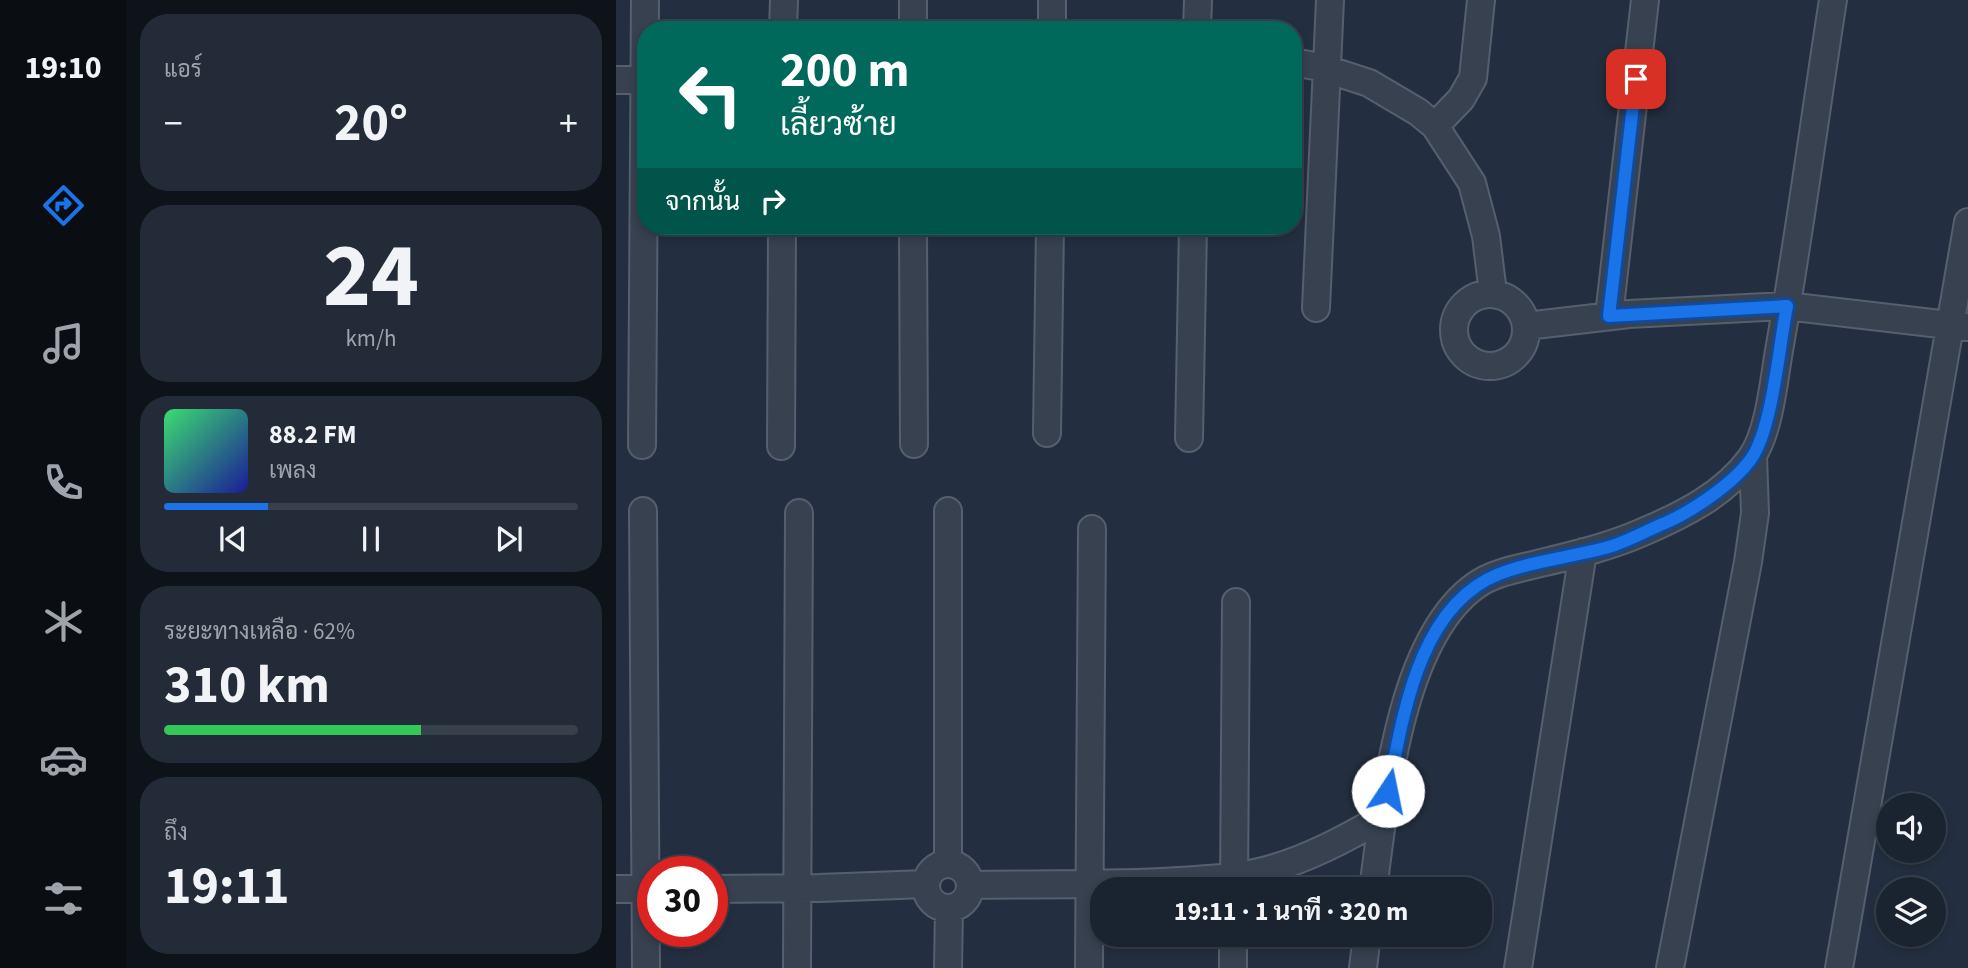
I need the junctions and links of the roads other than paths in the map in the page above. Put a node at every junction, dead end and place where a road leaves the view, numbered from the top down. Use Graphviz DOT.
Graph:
graph roads {
  1 [pos="645,0"];
  2 [pos="784,0"];
  3 [pos="913,0"];
  4 [pos="1052,0"];
  5 [pos="1198,0"];
  6 [pos="1330,0"];
  7 [pos="1481,0"];
  8 [pos="1645,0"];
  9 [pos="1833,0"];
  10 [pos="645,21"];
  11 [pos="783,21"];
  12 [pos="913,21"];
  13 [pos="1052,21"];
  14 [pos="1197,21"];
  15 [pos="1302,64"];
  16 [pos="1327,70"];
  17 [pos="616,80"];
  18 [pos="637,80"];
  19 [pos="1435,126"];
  20 [pos="1968,222"];
  21 [pos="644,235"];
  22 [pos="782,235"];
  23 [pos="913,235"];
  24 [pos="1050,235"];
  25 [pos="1193,235"];
  26 [pos="1493,293"];
  27 [pos="1787,306"];
  28 [pos="1316,308"];
  29 [pos="1609,316"];
  30 [pos="1526,326"];
  31 [pos="1959,326"];
  32 [pos="1047,433"];
  33 [pos="1189,438"];
  34 [pos="642,444"];
  35 [pos="914,444"];
  36 [pos="780,446"];
  37 [pos="1753,456"];
  38 [pos="643,511"];
  39 [pos="948,511"];
  40 [pos="799,513"];
  41 [pos="1092,529"];
  42 [pos="1583,552"];
  43 [pos="1236,602"];
  44 [pos="1383,817"];
  45 [pos="648,856"];
  46 [pos="948,864"];
  47 [pos="1090,877"];
  48 [pos="1234,877"];
  49 [pos="1248,877"];
  50 [pos="1375,877"];
  51 [pos="926,884"];
  52 [pos="1090,884"];
  53 [pos="970,885"];
  54 [pos="797,888"];
  55 [pos="616,889"];
  56 [pos="637,889"];
  57 [pos="728,889"];
  58 [pos="949,908"];
  59 [pos="647,947"];
  60 [pos="1233,947"];
  61 [pos="1365,947"];
  62 [pos="646,968"];
  63 [pos="797,968"];
  64 [pos="948,968"];
  65 [pos="1089,968"];
  66 [pos="1233,968"];
  67 [pos="1363,968"];
  68 [pos="1518,968"];
  69 [pos="1670,968"];
  70 [pos="1839,968"];
  1 -- 10 [label="street"];
  2 -- 11 [label="street"];
  3 -- 12 [label="street"];
  4 -- 13 [label="street"];
  5 -- 14 [label="street"];
  6 -- 16 [label="street"];
  7 -- 19 [label="street"];
  8 -- 29 [label="street"];
  9 -- 27 [label="street"];
  15 -- 16 [label="street"];
  16 -- 19 [label="street"];
  16 -- 28 [label="street"];
  17 -- 18 [label="street"];
  19 -- 26 [label="street"];
  20 -- 31 [label="street"];
  21 -- 34 [label="street"];
  22 -- 36 [label="street"];
  23 -- 35 [label="street"];
  24 -- 32 [label="street"];
  25 -- 33 [label="street"];
  26 -- 30 [label="street"];
  26 -- 30 [label="street"];
  27 -- 29 [label="street"];
  27 -- 31 [label="street"];
  27 -- 37 [label="street"];
  29 -- 30 [label="street"];
  31 -- 70 [label="street"];
  37 -- 42 [label="street"];
  37 -- 69 [label="street"];
  38 -- 45 [label="street"];
  39 -- 46 [label="street"];
  40 -- 54 [label="street"];
  41 -- 47 [label="street"];
  42 -- 44 [label="street"];
  42 -- 68 [label="street"];
  43 -- 48 [label="street"];
  44 -- 49 [label="street"];
  44 -- 50 [label="street"];
  46 -- 51 [label="street"];
  46 -- 53 [label="street"];
  51 -- 54 [label="street"];
  51 -- 58 [label="street"];
  52 -- 53 [label="street"];
  52 -- 65 [label="street"];
  53 -- 58 [label="street"];
  54 -- 57 [label="street"];
  54 -- 63 [label="street"];
  55 -- 56 [label="street"];
  58 -- 64 [label="street"];
  59 -- 62 [label="street"];
  60 -- 66 [label="street"];
  61 -- 67 [label="street"];
}
